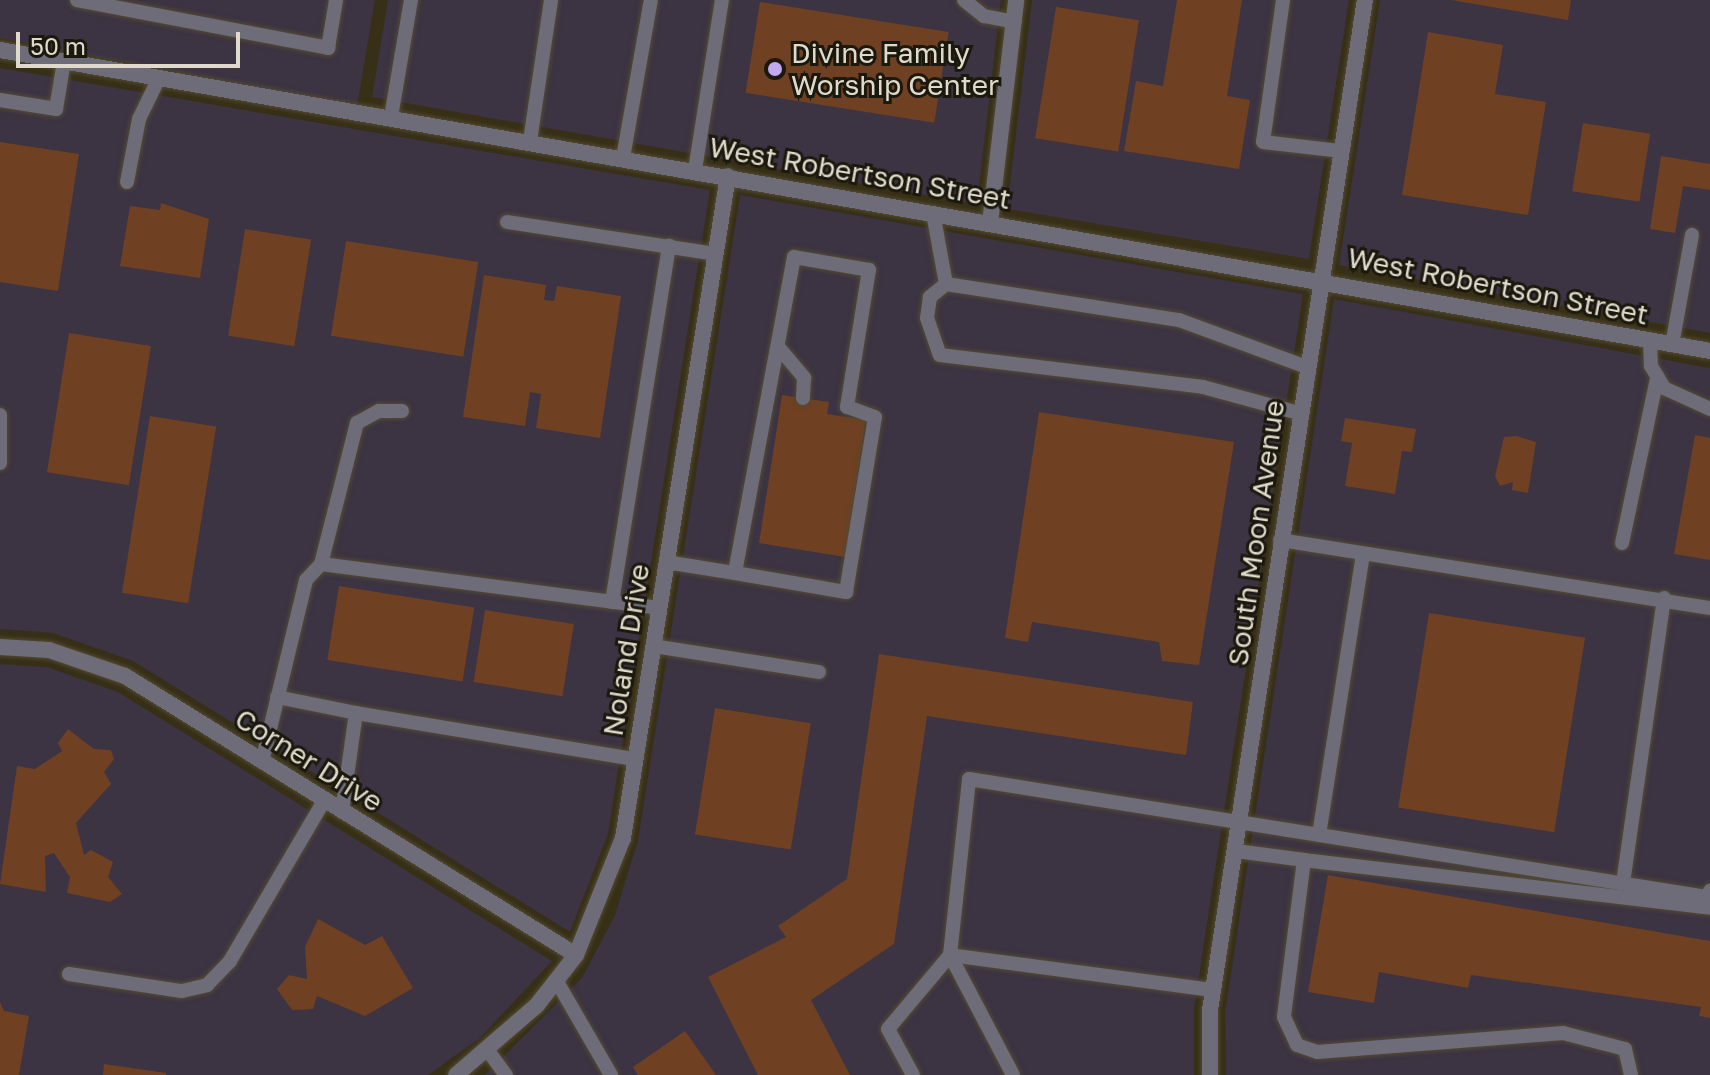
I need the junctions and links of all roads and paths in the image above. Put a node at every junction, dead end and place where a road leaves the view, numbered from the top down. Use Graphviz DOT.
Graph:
graph roads {
  1 [pos="77,0"];
  2 [pos="336,0"];
  3 [pos="411,0"];
  4 [pos="551,0"];
  5 [pos="651,0"];
  6 [pos="722,0"];
  7 [pos="964,0"];
  8 [pos="1016,0"];
  9 [pos="1283,0"];
  10 [pos="1365,0"];
  11 [pos="1014,22"];
  12 [pos="0,50"];
  13 [pos="64,61"];
  14 [pos="159,78"];
  15 [pos="0,100"];
  16 [pos="391,117"];
  17 [pos="530,141"];
  18 [pos="1341,151"];
  19 [pos="623,158"];
  20 [pos="695,170"];
  21 [pos="728,176"];
  22 [pos="127,182"];
  23 [pos="933,213"];
  24 [pos="507,222"];
  25 [pos="990,223"];
  26 [pos="1692,235"];
  27 [pos="669,246"];
  28 [pos="715,254"];
  29 [pos="1322,279"];
  30 [pos="946,284"];
  31 [pos="1650,340"];
  32 [pos="1672,345"];
  33 [pos="780,349"];
  34 [pos="1710,351"];
  35 [pos="1307,367"];
  36 [pos="1657,378"];
  37 [pos="803,398"];
  38 [pos="1710,409"];
  39 [pos="402,411"];
  40 [pos="1299,413"];
  41 [pos="0,415"];
  42 [pos="0,463"];
  43 [pos="1280,540"];
  44 [pos="1622,543"];
  45 [pos="1363,554"];
  46 [pos="666,562"];
  47 [pos="321,564"];
  48 [pos="735,573"];
  49 [pos="1664,598"];
  50 [pos="612,602"];
  51 [pos="659,608"];
  52 [pos="1710,608"];
  53 [pos="653,646"];
  54 [pos="0,647"];
  55 [pos="819,672"];
  56 [pos="277,697"];
  57 [pos="356,713"];
  58 [pos="635,759"];
  59 [pos="262,762"];
  60 [pos="324,801"];
  61 [pos="342,812"];
  62 [pos="1241,821"];
  63 [pos="1319,835"];
  64 [pos="1236,851"];
  65 [pos="1304,860"];
  66 [pos="1623,883"];
  67 [pos="1710,891"];
  68 [pos="1710,908"];
  69 [pos="576,955"];
  70 [pos="950,955"];
  71 [pos="69,974"];
  72 [pos="556,980"];
  73 [pos="1213,990"];
  74 [pos="489,1052"];
  75 [pos="456,1075"];
  76 [pos="506,1075"];
  77 [pos="611,1075"];
  78 [pos="913,1075"];
  79 [pos="1013,1075"];
  80 [pos="1210,1075"];
  81 [pos="1631,1075"];
  1 -- 2 [label="lane"];
  3 -- 16 [label="lane"];
  4 -- 17 [label="lane"];
  5 -- 19 [label="lane"];
  6 -- 20 [label="lane"];
  7 -- 11 [label="lane"];
  8 -- 11 [label="street"];
  9 -- 18 [label="lane"];
  10 -- 18 [label="street, South Moon Avenue"];
  11 -- 25 [label="street"];
  12 -- 13 [label="street, West Robertson Street"];
  13 -- 14 [label="street, West Robertson Street"];
  13 -- 15 [label="lane"];
  14 -- 16 [label="street, West Robertson Street"];
  14 -- 22 [label="lane"];
  16 -- 17 [label="street, West Robertson Street"];
  17 -- 19 [label="street, West Robertson Street"];
  18 -- 29 [label="street, South Moon Avenue"];
  19 -- 20 [label="street, West Robertson Street"];
  20 -- 21 [label="street, West Robertson Street"];
  21 -- 23 [label="street, West Robertson Street"];
  21 -- 28 [label="street, Noland Drive"];
  23 -- 25 [label="street, West Robertson Street"];
  23 -- 30 [label="lane"];
  24 -- 27 [label="lane"];
  25 -- 29 [label="street, West Robertson Street"];
  26 -- 32 [label="lane"];
  27 -- 28 [label="lane"];
  27 -- 50 [label="lane"];
  28 -- 46 [label="street, Noland Drive"];
  29 -- 31 [label="street, West Robertson Street"];
  29 -- 35 [label="street, South Moon Avenue"];
  30 -- 35 [label="lane"];
  30 -- 40 [label="lane"];
  31 -- 32 [label="street, West Robertson Street"];
  31 -- 36 [label="lane"];
  32 -- 34 [label="street, West Robertson Street"];
  33 -- 37 [label="lane"];
  33 -- 48 [label="lane"];
  33 -- 48 [label="lane"];
  35 -- 40 [label="street, South Moon Avenue"];
  36 -- 38 [label="lane"];
  36 -- 44 [label="lane"];
  39 -- 47 [label="lane"];
  40 -- 43 [label="street, South Moon Avenue"];
  41 -- 42 [label="lane"];
  43 -- 45 [label="lane"];
  43 -- 62 [label="street, South Moon Avenue"];
  45 -- 49 [label="lane"];
  45 -- 63 [label="lane"];
  46 -- 48 [label="lane"];
  46 -- 51 [label="street, Noland Drive"];
  47 -- 50 [label="lane"];
  47 -- 56 [label="lane"];
  49 -- 52 [label="lane"];
  49 -- 66 [label="lane"];
  50 -- 51 [label="lane"];
  51 -- 53 [label="street, Noland Drive"];
  53 -- 55 [label="lane"];
  53 -- 58 [label="street, Noland Drive"];
  54 -- 59 [label="street, Corner Drive"];
  56 -- 57 [label="lane"];
  56 -- 59 [label="lane"];
  57 -- 58 [label="lane"];
  57 -- 61 [label="lane"];
  58 -- 69 [label="street, Noland Drive"];
  59 -- 60 [label="street, Corner Drive"];
  60 -- 61 [label="street, Corner Drive"];
  60 -- 71 [label="lane"];
  61 -- 69 [label="street, Corner Drive"];
  62 -- 63 [label="lane"];
  62 -- 64 [label="street, South Moon Avenue"];
  62 -- 70 [label="lane"];
  63 -- 66 [label="lane"];
  64 -- 65 [label="lane"];
  64 -- 73 [label="street, South Moon Avenue"];
  65 -- 68 [label="lane"];
  65 -- 81 [label="lane"];
  66 -- 67 [label="lane"];
  69 -- 72 [label="street, Noland Drive"];
  70 -- 73 [label="lane"];
  70 -- 78 [label="lane"];
  70 -- 79 [label="lane"];
  72 -- 74 [label="street, Noland Drive"];
  72 -- 77 [label="lane"];
  73 -- 80 [label="street, South Moon Avenue"];
  74 -- 75 [label="street, Noland Drive"];
  74 -- 76 [label="lane"];
}
